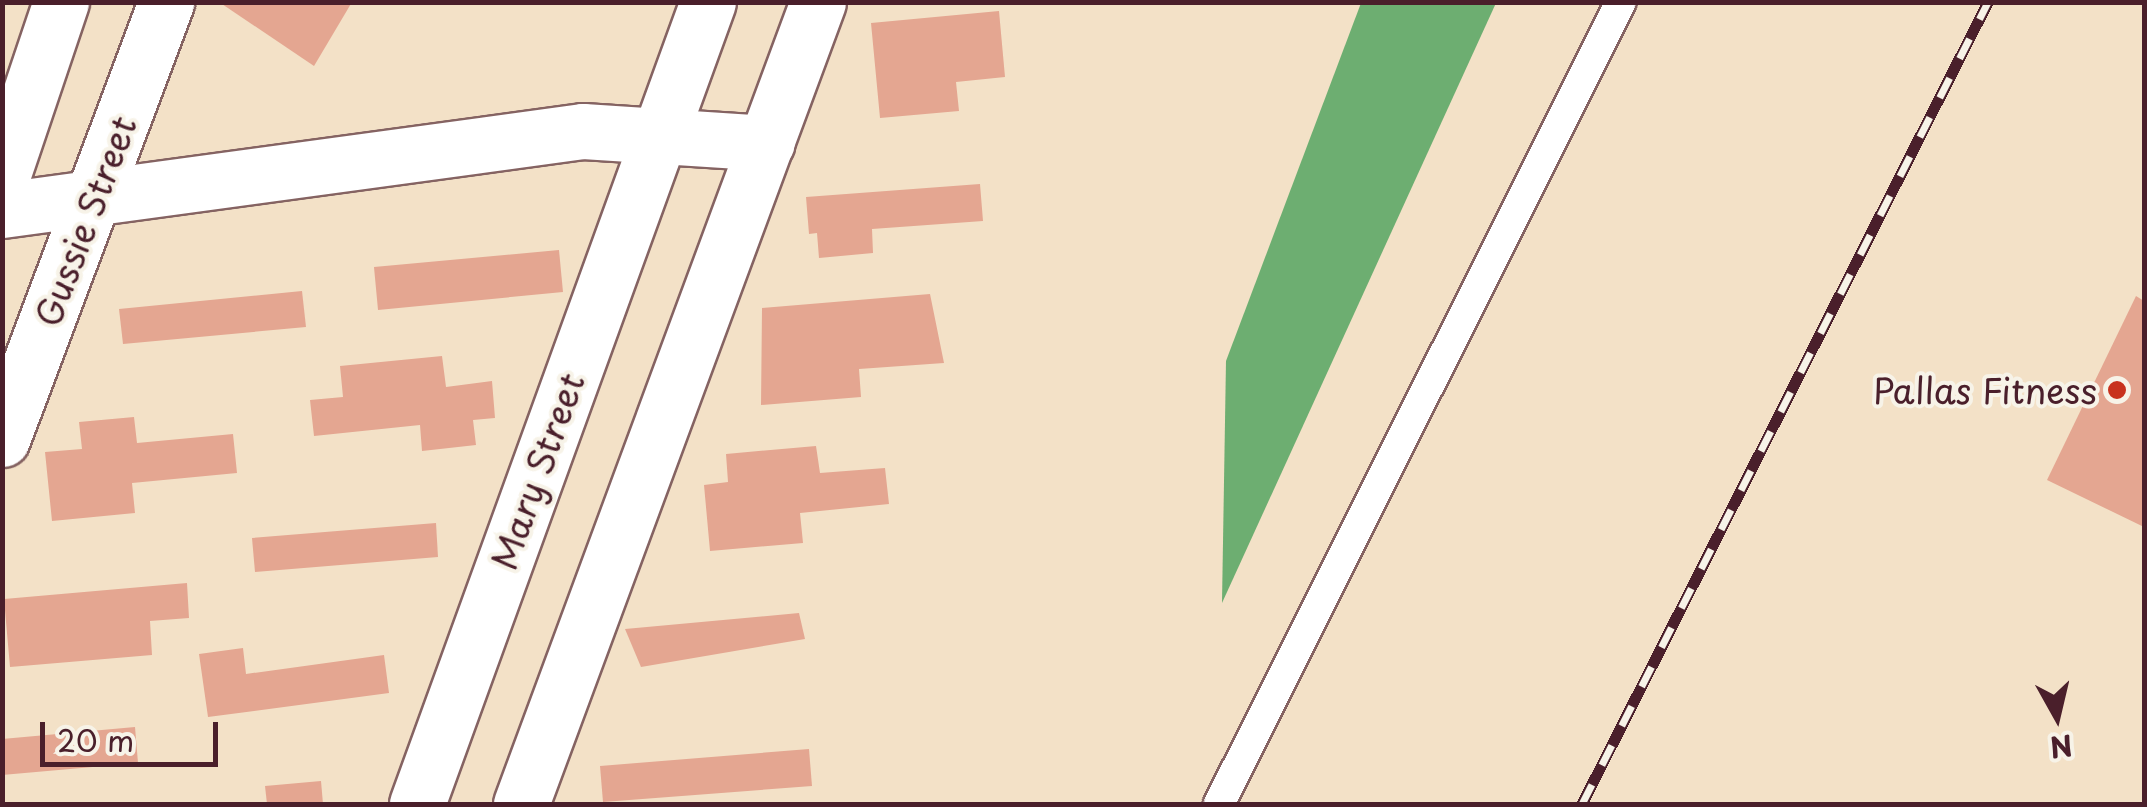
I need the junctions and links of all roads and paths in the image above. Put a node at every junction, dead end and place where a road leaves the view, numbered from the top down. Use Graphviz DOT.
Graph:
graph roads {
  1 [pos="62,2"];
  2 [pos="166,2"];
  3 [pos="708,2"];
  4 [pos="818,2"];
  5 [pos="1621,2"];
  6 [pos="657,138"];
  7 [pos="766,143"];
  8 [pos="2,177"];
  9 [pos="100,195"];
  10 [pos="2,210"];
  11 [pos="2,438"];
  12 [pos="416,804"];
  13 [pos="521,804"];
  14 [pos="1219,804"];
  1 -- 8 [label="street"];
  2 -- 9 [label="street, Gussie Street"];
  3 -- 6 [label="street, Mary Street"];
  4 -- 7 [label="street"];
  5 -- 14 [label="lane"];
  6 -- 7 [label="street"];
  6 -- 9 [label="street"];
  6 -- 12 [label="street, Mary Street"];
  7 -- 13 [label="street"];
  9 -- 10 [label="street"];
  9 -- 11 [label="street, Gussie Street"];
}
